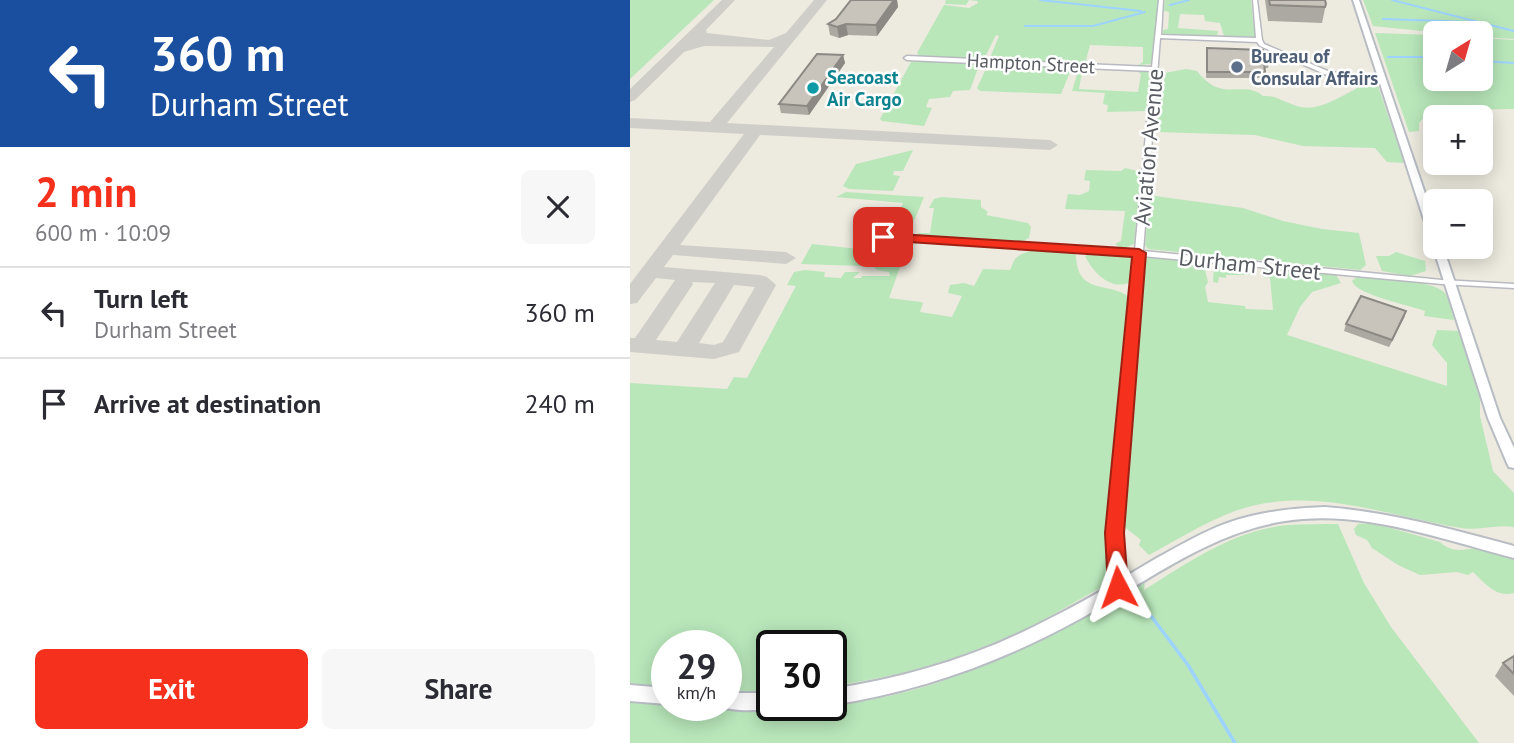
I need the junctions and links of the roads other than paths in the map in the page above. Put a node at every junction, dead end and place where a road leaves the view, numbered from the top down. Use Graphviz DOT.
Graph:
graph roads {
  1 [pos="1161,0"];
  2 [pos="1255,0"];
  3 [pos="1356,0"];
  4 [pos="1158,36"];
  5 [pos="1259,40"];
  6 [pos="907,58"];
  7 [pos="1155,69"];
  8 [pos="1381,79"];
  9 [pos="1423,203"];
  10 [pos="883,237"];
  11 [pos="1139,253"];
  12 [pos="1442,259"];
  13 [pos="1449,283"];
  14 [pos="1514,286"];
  15 [pos="1514,463"];
  16 [pos="1514,552"];
  17 [pos="1118,587"];
  18 [pos="630,693"];
  19 [pos="847,693"];
  20 [pos="651,695"];
  1 -- 4 [label="street, Aviation Avenue"];
  2 -- 5 [label="street"];
  3 -- 8 [label="street"];
  4 -- 5 [label="street"];
  4 -- 7 [label="street, Aviation Avenue"];
  5 -- 8 [label="street"];
  6 -- 7 [label="street, Hampton Street"];
  7 -- 11 [label="street, Aviation Avenue"];
  8 -- 9 [label="street"];
  10 -- 11 [label="street, Durham Street"];
  11 -- 13 [label="street, Durham Street"];
  11 -- 17 [label="street, Aviation Avenue"];
  12 -- 13 [label="street"];
  13 -- 14 [label="street"];
  13 -- 15 [label="street"];
  16 -- 17 [label="street"];
  17 -- 19 [label="street"];
  18 -- 20 [label="street"];
}
